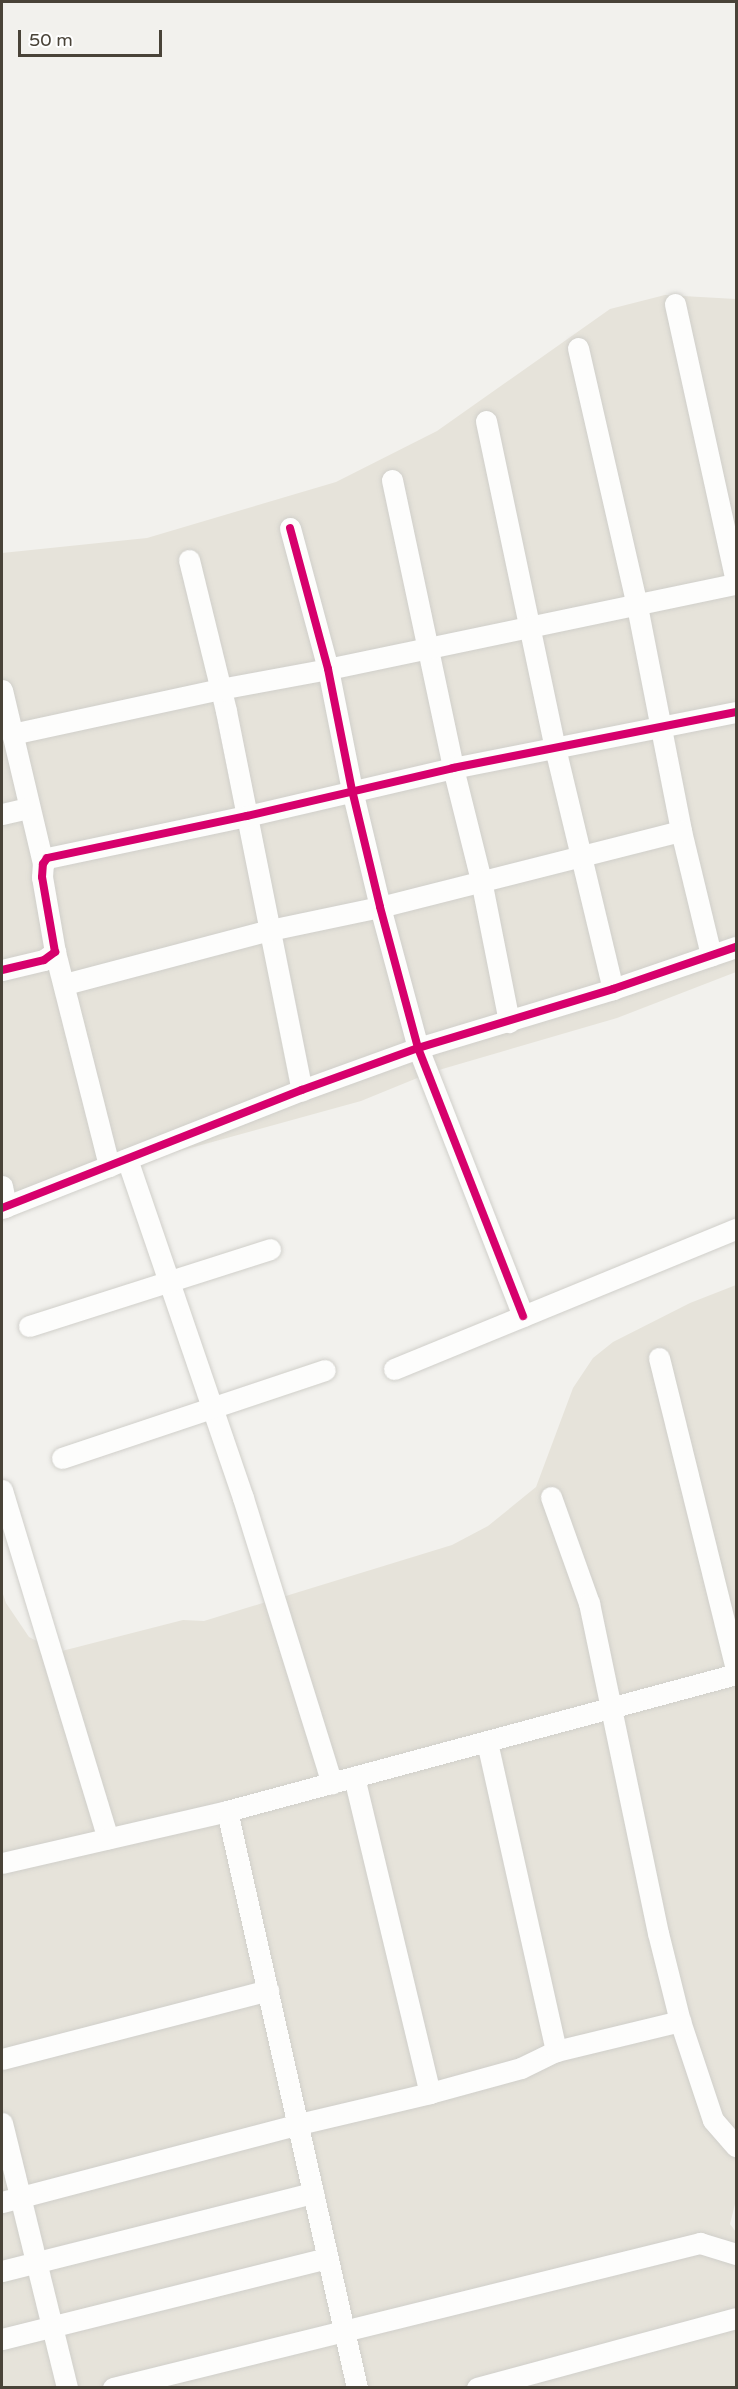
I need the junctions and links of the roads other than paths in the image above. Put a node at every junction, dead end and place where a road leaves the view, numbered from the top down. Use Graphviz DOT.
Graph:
graph roads {
  1 [pos="675,304"];
  2 [pos="578,348"];
  3 [pos="486,421"];
  4 [pos="392,480"];
  5 [pos="290,528"];
  6 [pos="189,560"];
  7 [pos="736,583"];
  8 [pos="637,606"];
  9 [pos="531,627"];
  10 [pos="429,648"];
  11 [pos="328,669"];
  12 [pos="220,689"];
  13 [pos="2,690"];
  14 [pos="736,712"];
  15 [pos="659,726"];
  16 [pos="12,734"];
  17 [pos="555,748"];
  18 [pos="453,768"];
  19 [pos="352,790"];
  20 [pos="29,808"];
  21 [pos="2,814"];
  22 [pos="246,816"];
  23 [pos="681,831"];
  24 [pos="580,856"];
  25 [pos="43,864"];
  26 [pos="481,880"];
  27 [pos="380,907"];
  28 [pos="270,930"];
  29 [pos="736,947"];
  30 [pos="55,952"];
  31 [pos="711,955"];
  32 [pos="2,970"];
  33 [pos="65,984"];
  34 [pos="613,989"];
  35 [pos="508,1022"];
  36 [pos="418,1048"];
  37 [pos="302,1090"];
  38 [pos="118,1163"];
  39 [pos="2,1186"];
  40 [pos="4,1208"];
  41 [pos="736,1229"];
  42 [pos="270,1249"];
  43 [pos="169,1282"];
  44 [pos="523,1316"];
  45 [pos="29,1326"];
  46 [pos="659,1358"];
  47 [pos="394,1369"];
  48 [pos="325,1370"];
  49 [pos="212,1407"];
  50 [pos="62,1458"];
  51 [pos="2,1490"];
  52 [pos="551,1497"];
  53 [pos="736,1668"];
  54 [pos="736,1674"];
  55 [pos="610,1709"];
  56 [pos="487,1742"];
  57 [pos="354,1777"];
  58 [pos="332,1783"];
  59 [pos="227,1811"];
  60 [pos="108,1838"];
  61 [pos="2,1863"];
  62 [pos="268,1990"];
  63 [pos="680,2021"];
  64 [pos="556,2051"];
  65 [pos="2,2059"];
  66 [pos="430,2093"];
  67 [pos="2,2123"];
  68 [pos="299,2124"];
  69 [pos="736,2146"];
  70 [pos="313,2193"];
  71 [pos="11,2200"];
  72 [pos="736,2254"];
  73 [pos="326,2258"];
  74 [pos="36,2263"];
  75 [pos="2,2271"];
  76 [pos="736,2318"];
  77 [pos="52,2328"];
  78 [pos="343,2329"];
  79 [pos="2,2339"];
  80 [pos="67,2388"];
  81 [pos="113,2388"];
  82 [pos="357,2388"];
  83 [pos="477,2388"];
  1 -- 7 [label="street"];
  2 -- 8 [label="street"];
  3 -- 9 [label="street"];
  4 -- 10 [label="street"];
  5 -- 11 [label="street"];
  6 -- 12 [label="street"];
  7 -- 8 [label="street"];
  8 -- 9 [label="street"];
  8 -- 15 [label="street"];
  9 -- 10 [label="street"];
  9 -- 17 [label="street"];
  10 -- 11 [label="street"];
  10 -- 18 [label="street"];
  11 -- 12 [label="street"];
  11 -- 19 [label="street"];
  12 -- 16 [label="street"];
  12 -- 22 [label="street"];
  13 -- 16 [label="street"];
  14 -- 15 [label="street"];
  15 -- 17 [label="street"];
  15 -- 23 [label="street"];
  16 -- 20 [label="street"];
  17 -- 18 [label="street"];
  17 -- 24 [label="street"];
  18 -- 19 [label="street"];
  18 -- 26 [label="street"];
  19 -- 22 [label="street"];
  19 -- 27 [label="street"];
  20 -- 21 [label="street"];
  20 -- 25 [label="street"];
  22 -- 25 [label="street"];
  22 -- 28 [label="street"];
  23 -- 24 [label="street"];
  23 -- 31 [label="street"];
  24 -- 26 [label="street"];
  24 -- 34 [label="street"];
  25 -- 30 [label="street"];
  26 -- 27 [label="street"];
  26 -- 35 [label="street"];
  27 -- 28 [label="street"];
  27 -- 36 [label="street"];
  28 -- 33 [label="street"];
  28 -- 37 [label="street"];
  29 -- 31 [label="street"];
  30 -- 32 [label="street"];
  30 -- 33 [label="street"];
  31 -- 34 [label="street"];
  33 -- 38 [label="street"];
  34 -- 35 [label="street"];
  35 -- 36 [label="street"];
  36 -- 37 [label="street"];
  36 -- 44 [label="street"];
  37 -- 38 [label="street"];
  38 -- 40 [label="street"];
  38 -- 43 [label="street"];
  39 -- 40 [label="street"];
  41 -- 44 [label="street"];
  42 -- 43 [label="street"];
  43 -- 45 [label="street"];
  43 -- 49 [label="street"];
  44 -- 47 [label="street"];
  46 -- 53 [label="street"];
  48 -- 49 [label="street"];
  49 -- 50 [label="street"];
  49 -- 58 [label="street"];
  51 -- 60 [label="street"];
  52 -- 55 [label="street"];
  54 -- 55 [label="street"];
  55 -- 56 [label="street"];
  55 -- 63 [label="street"];
  56 -- 57 [label="street"];
  56 -- 64 [label="street"];
  57 -- 58 [label="street"];
  57 -- 66 [label="street"];
  58 -- 59 [label="street"];
  59 -- 60 [label="street"];
  59 -- 62 [label="street"];
  60 -- 61 [label="street"];
  62 -- 65 [label="street"];
  62 -- 68 [label="street"];
  63 -- 64 [label="street"];
  63 -- 69 [label="street"];
  64 -- 66 [label="street"];
  66 -- 68 [label="street"];
  67 -- 71 [label="street"];
  68 -- 70 [label="street"];
  68 -- 71 [label="street"];
  70 -- 73 [label="street"];
  70 -- 74 [label="street"];
  71 -- 74 [label="street"];
  72 -- 78 [label="street"];
  73 -- 77 [label="street"];
  73 -- 78 [label="street"];
  74 -- 75 [label="street"];
  74 -- 77 [label="street"];
  76 -- 83 [label="street"];
  77 -- 79 [label="street"];
  77 -- 80 [label="street"];
  78 -- 81 [label="street"];
  78 -- 82 [label="street"];
}
